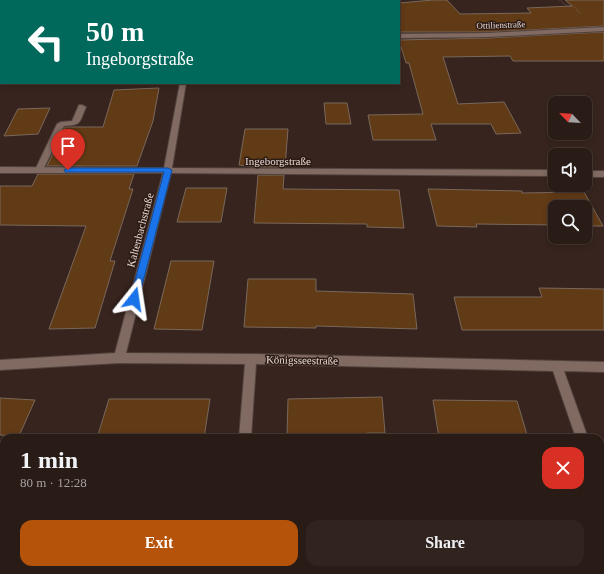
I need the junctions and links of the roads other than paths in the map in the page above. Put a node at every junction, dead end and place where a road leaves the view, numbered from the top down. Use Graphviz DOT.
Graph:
graph roads {
  1 [pos="604,29"];
  2 [pos="400,36"];
  3 [pos="183,84"];
  4 [pos="82,107"];
  5 [pos="0,170"];
  6 [pos="39,170"];
  7 [pos="168,170"];
  8 [pos="548,173"];
  9 [pos="592,174"];
  10 [pos="604,174"];
  11 [pos="119,358"];
  12 [pos="251,359"];
  13 [pos="0,365"];
  14 [pos="557,366"];
  15 [pos="604,367"];
  16 [pos="246,434"];
  17 [pos="581,434"];
  1 -- 2 [label="street, Ottilienstraße"];
  3 -- 7 [label="street, Kaltenbachstraße"];
  4 -- 6 [label="street"];
  5 -- 6 [label="street, Ingeborgstraße"];
  6 -- 7 [label="street, Ingeborgstraße"];
  7 -- 8 [label="street, Ingeborgstraße"];
  7 -- 11 [label="street, Kaltenbachstraße"];
  9 -- 10 [label="street"];
  11 -- 12 [label="street, Königsseestraße"];
  11 -- 13 [label="street, Königsseestraße"];
  12 -- 14 [label="street, Königsseestraße"];
  12 -- 16 [label="street"];
  14 -- 15 [label="street, Königsseestraße"];
  14 -- 17 [label="street"];
}
